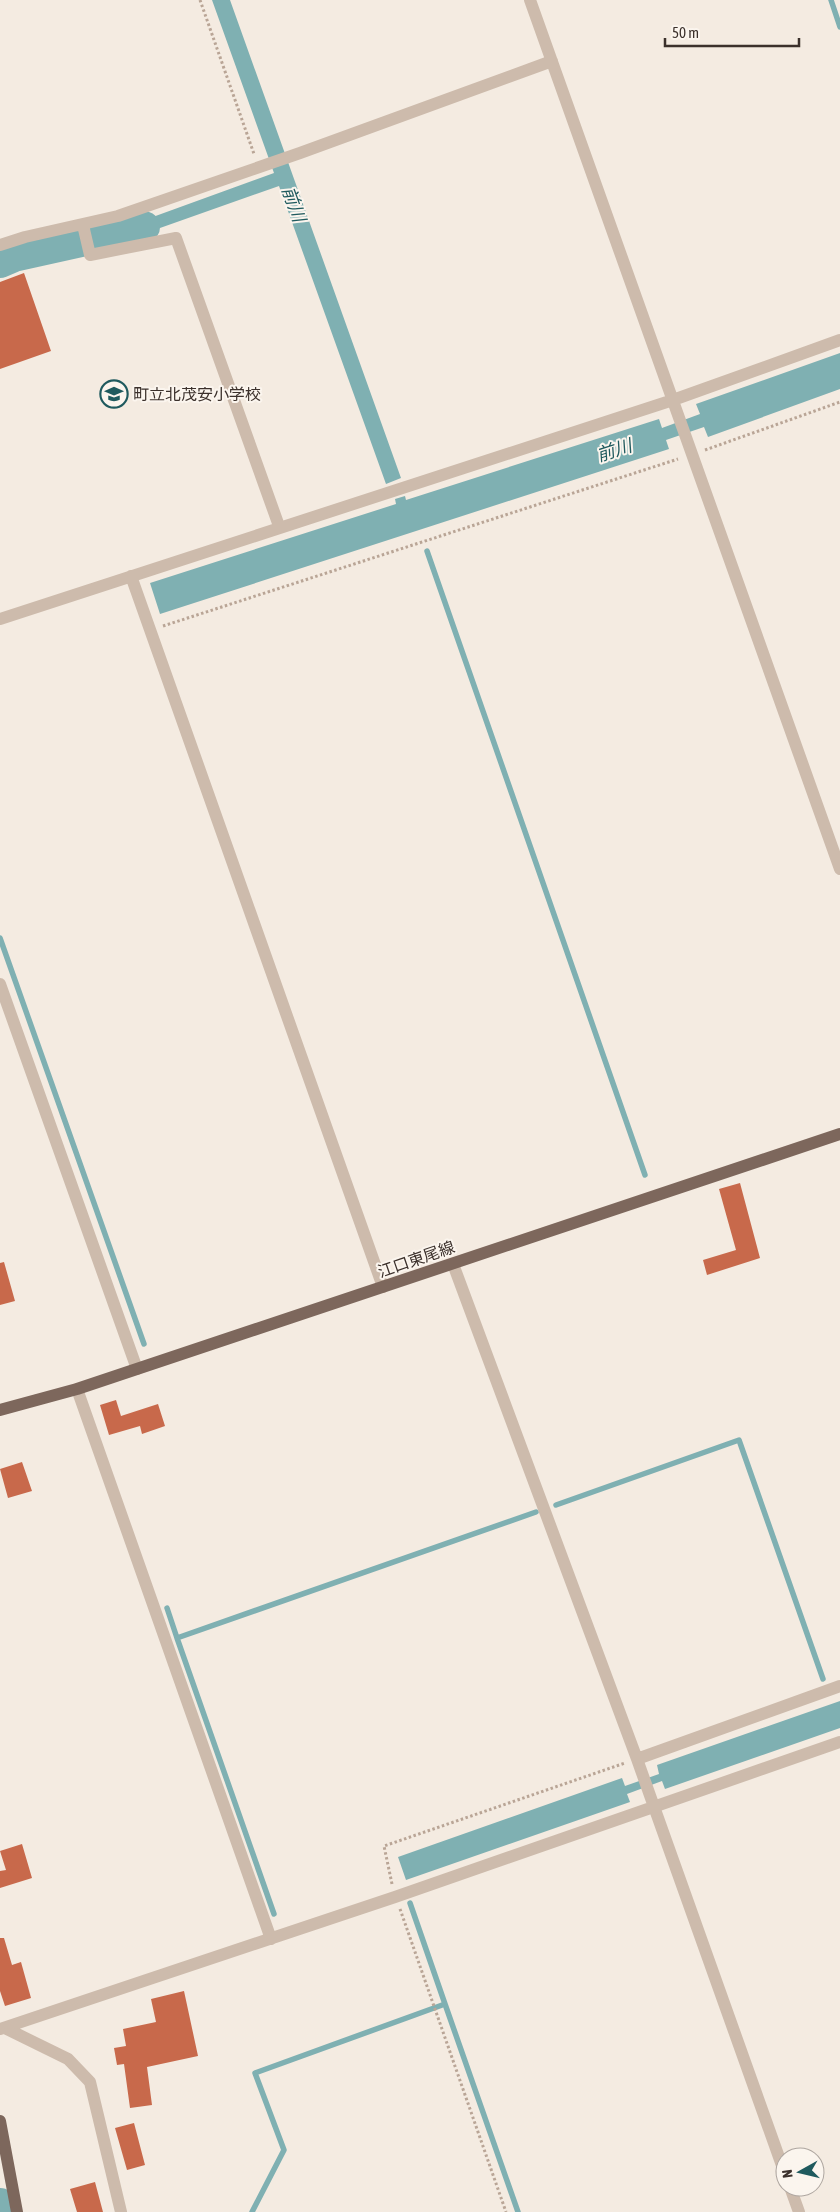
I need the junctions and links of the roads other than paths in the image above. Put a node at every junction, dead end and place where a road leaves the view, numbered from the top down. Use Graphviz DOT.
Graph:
graph roads {
  1 [pos="530,0"];
  2 [pos="552,61"];
  3 [pos="83,227"];
  4 [pos="0,246"];
  5 [pos="840,340"];
  6 [pos="673,400"];
  7 [pos="279,526"];
  8 [pos="132,576"];
  9 [pos="0,619"];
  10 [pos="840,869"];
  11 [pos="0,984"];
  12 [pos="840,1134"];
  13 [pos="453,1264"];
  14 [pos="383,1287"];
  15 [pos="137,1369"];
  16 [pos="77,1389"];
  17 [pos="0,1410"];
  18 [pos="840,1686"];
  19 [pos="840,1742"];
  20 [pos="637,1759"];
  21 [pos="653,1806"];
  22 [pos="271,1939"];
  23 [pos="2,2028"];
  24 [pos="0,2121"];
  25 [pos="775,2147"];
  26 [pos="794,2197"];
  27 [pos="17,2212"];
  28 [pos="121,2212"];
  29 [pos="799,2212"];
  1 -- 2 [label="street"];
  2 -- 3 [label="street"];
  2 -- 6 [label="street"];
  3 -- 4 [label="street"];
  3 -- 7 [label="street"];
  5 -- 6 [label="street"];
  6 -- 7 [label="street"];
  6 -- 10 [label="street"];
  7 -- 8 [label="street"];
  8 -- 9 [label="street"];
  8 -- 14 [label="street"];
  11 -- 15 [label="street"];
  12 -- 13 [label="main road, 江口東尾線"];
  13 -- 14 [label="main road, 江口東尾線"];
  13 -- 20 [label="street"];
  14 -- 15 [label="main road, 江口東尾線"];
  15 -- 16 [label="main road, 江口東尾線"];
  16 -- 17 [label="main road, 江口東尾線"];
  16 -- 22 [label="street"];
  18 -- 20 [label="street"];
  19 -- 21 [label="street"];
  20 -- 21 [label="street"];
  21 -- 22 [label="street"];
  21 -- 25 [label="street"];
  22 -- 23 [label="street"];
  23 -- 28 [label="street"];
  24 -- 27 [label="main road"];
  26 -- 29 [label="street"];
}
